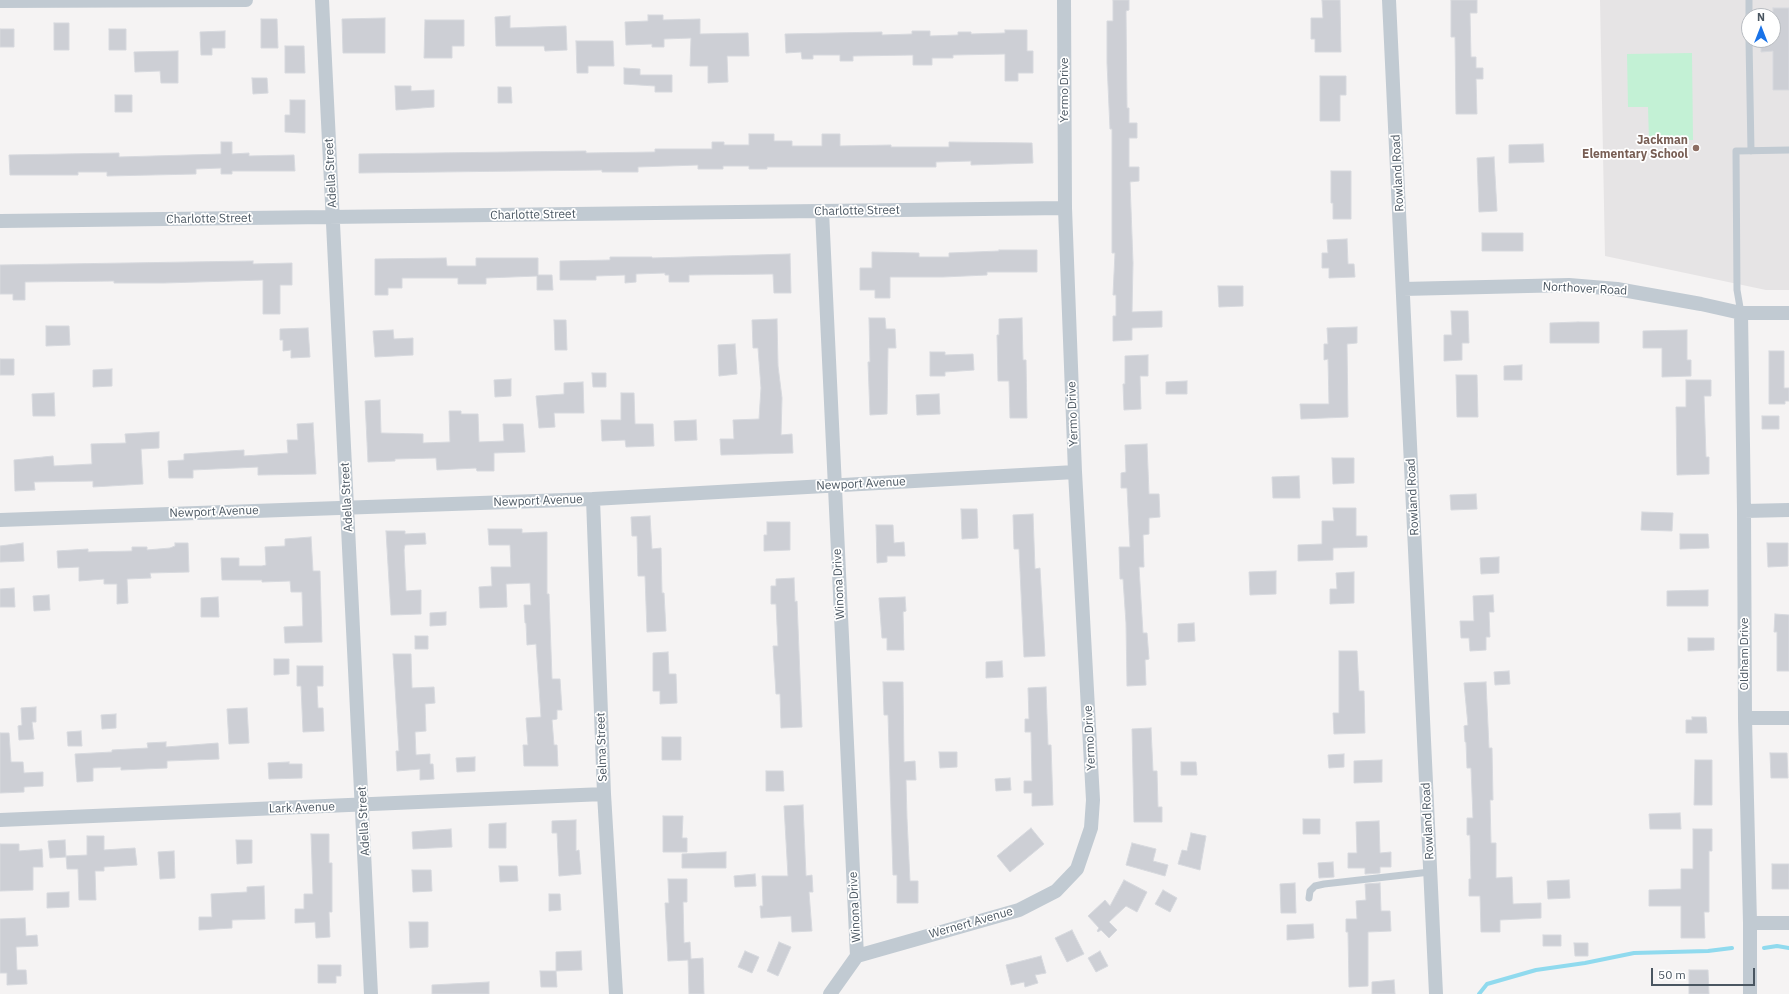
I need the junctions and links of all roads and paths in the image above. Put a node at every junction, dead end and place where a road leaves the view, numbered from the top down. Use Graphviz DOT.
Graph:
graph roads {
  1 [pos="246,0"];
  2 [pos="322,0"];
  3 [pos="1064,0"];
  4 [pos="1390,0"];
  5 [pos="0,1"];
  6 [pos="1749,48"];
  7 [pos="1789,150"];
  8 [pos="1751,151"];
  9 [pos="1065,208"];
  10 [pos="822,211"];
  11 [pos="333,218"];
  12 [pos="0,222"];
  13 [pos="1403,289"];
  14 [pos="1741,313"];
  15 [pos="1789,313"];
  16 [pos="1075,472"];
  17 [pos="834,485"];
  18 [pos="593,499"];
  19 [pos="348,507"];
  20 [pos="1789,510"];
  21 [pos="1744,512"];
  22 [pos="0,520"];
  23 [pos="1745,718"];
  24 [pos="1789,718"];
  25 [pos="604,794"];
  26 [pos="363,805"];
  27 [pos="0,820"];
  28 [pos="1091,828"];
  29 [pos="1430,872"];
  30 [pos="1309,898"];
  31 [pos="1750,923"];
  32 [pos="1789,923"];
  33 [pos="857,956"];
  34 [pos="372,994"];
  35 [pos="616,994"];
  36 [pos="830,994"];
  37 [pos="1436,994"];
  38 [pos="1750,994"];
  1 -- 5 [label="street"];
  2 -- 11 [label="street, Adella Street"];
  3 -- 9 [label="street, Yermo Drive"];
  4 -- 13 [label="street, Rowland Road"];
  6 -- 8 [label="lane"];
  7 -- 8 [label="lane"];
  8 -- 14 [label="lane"];
  9 -- 10 [label="street, Charlotte Street"];
  9 -- 16 [label="street, Yermo Drive"];
  10 -- 11 [label="street, Charlotte Street"];
  10 -- 17 [label="street, Winona Drive"];
  11 -- 12 [label="street, Charlotte Street"];
  11 -- 19 [label="street, Adella Street"];
  13 -- 14 [label="street, Northover Road"];
  13 -- 29 [label="street, Rowland Road"];
  14 -- 15 [label="street, Northover Road"];
  14 -- 21 [label="street, Oldham Drive"];
  16 -- 17 [label="street, Newport Avenue"];
  16 -- 28 [label="street, Yermo Drive"];
  17 -- 18 [label="street, Newport Avenue"];
  17 -- 33 [label="street, Winona Drive"];
  18 -- 19 [label="street, Newport Avenue"];
  18 -- 25 [label="street, Selma Street"];
  19 -- 22 [label="street, Newport Avenue"];
  19 -- 26 [label="street, Adella Street"];
  20 -- 21 [label="street"];
  21 -- 23 [label="street, Oldham Drive"];
  23 -- 24 [label="street"];
  23 -- 31 [label="street, Oldham Drive"];
  25 -- 26 [label="street, Lark Avenue"];
  25 -- 35 [label="street, Selma Street"];
  26 -- 27 [label="street, Lark Avenue"];
  26 -- 34 [label="street, Adella Street"];
  28 -- 33 [label="street, Wernert Avenue"];
  29 -- 30 [label="lane"];
  29 -- 37 [label="street, Rowland Road"];
  31 -- 32 [label="street"];
  31 -- 38 [label="street, Oldham Drive"];
  33 -- 36 [label="street"];
}
